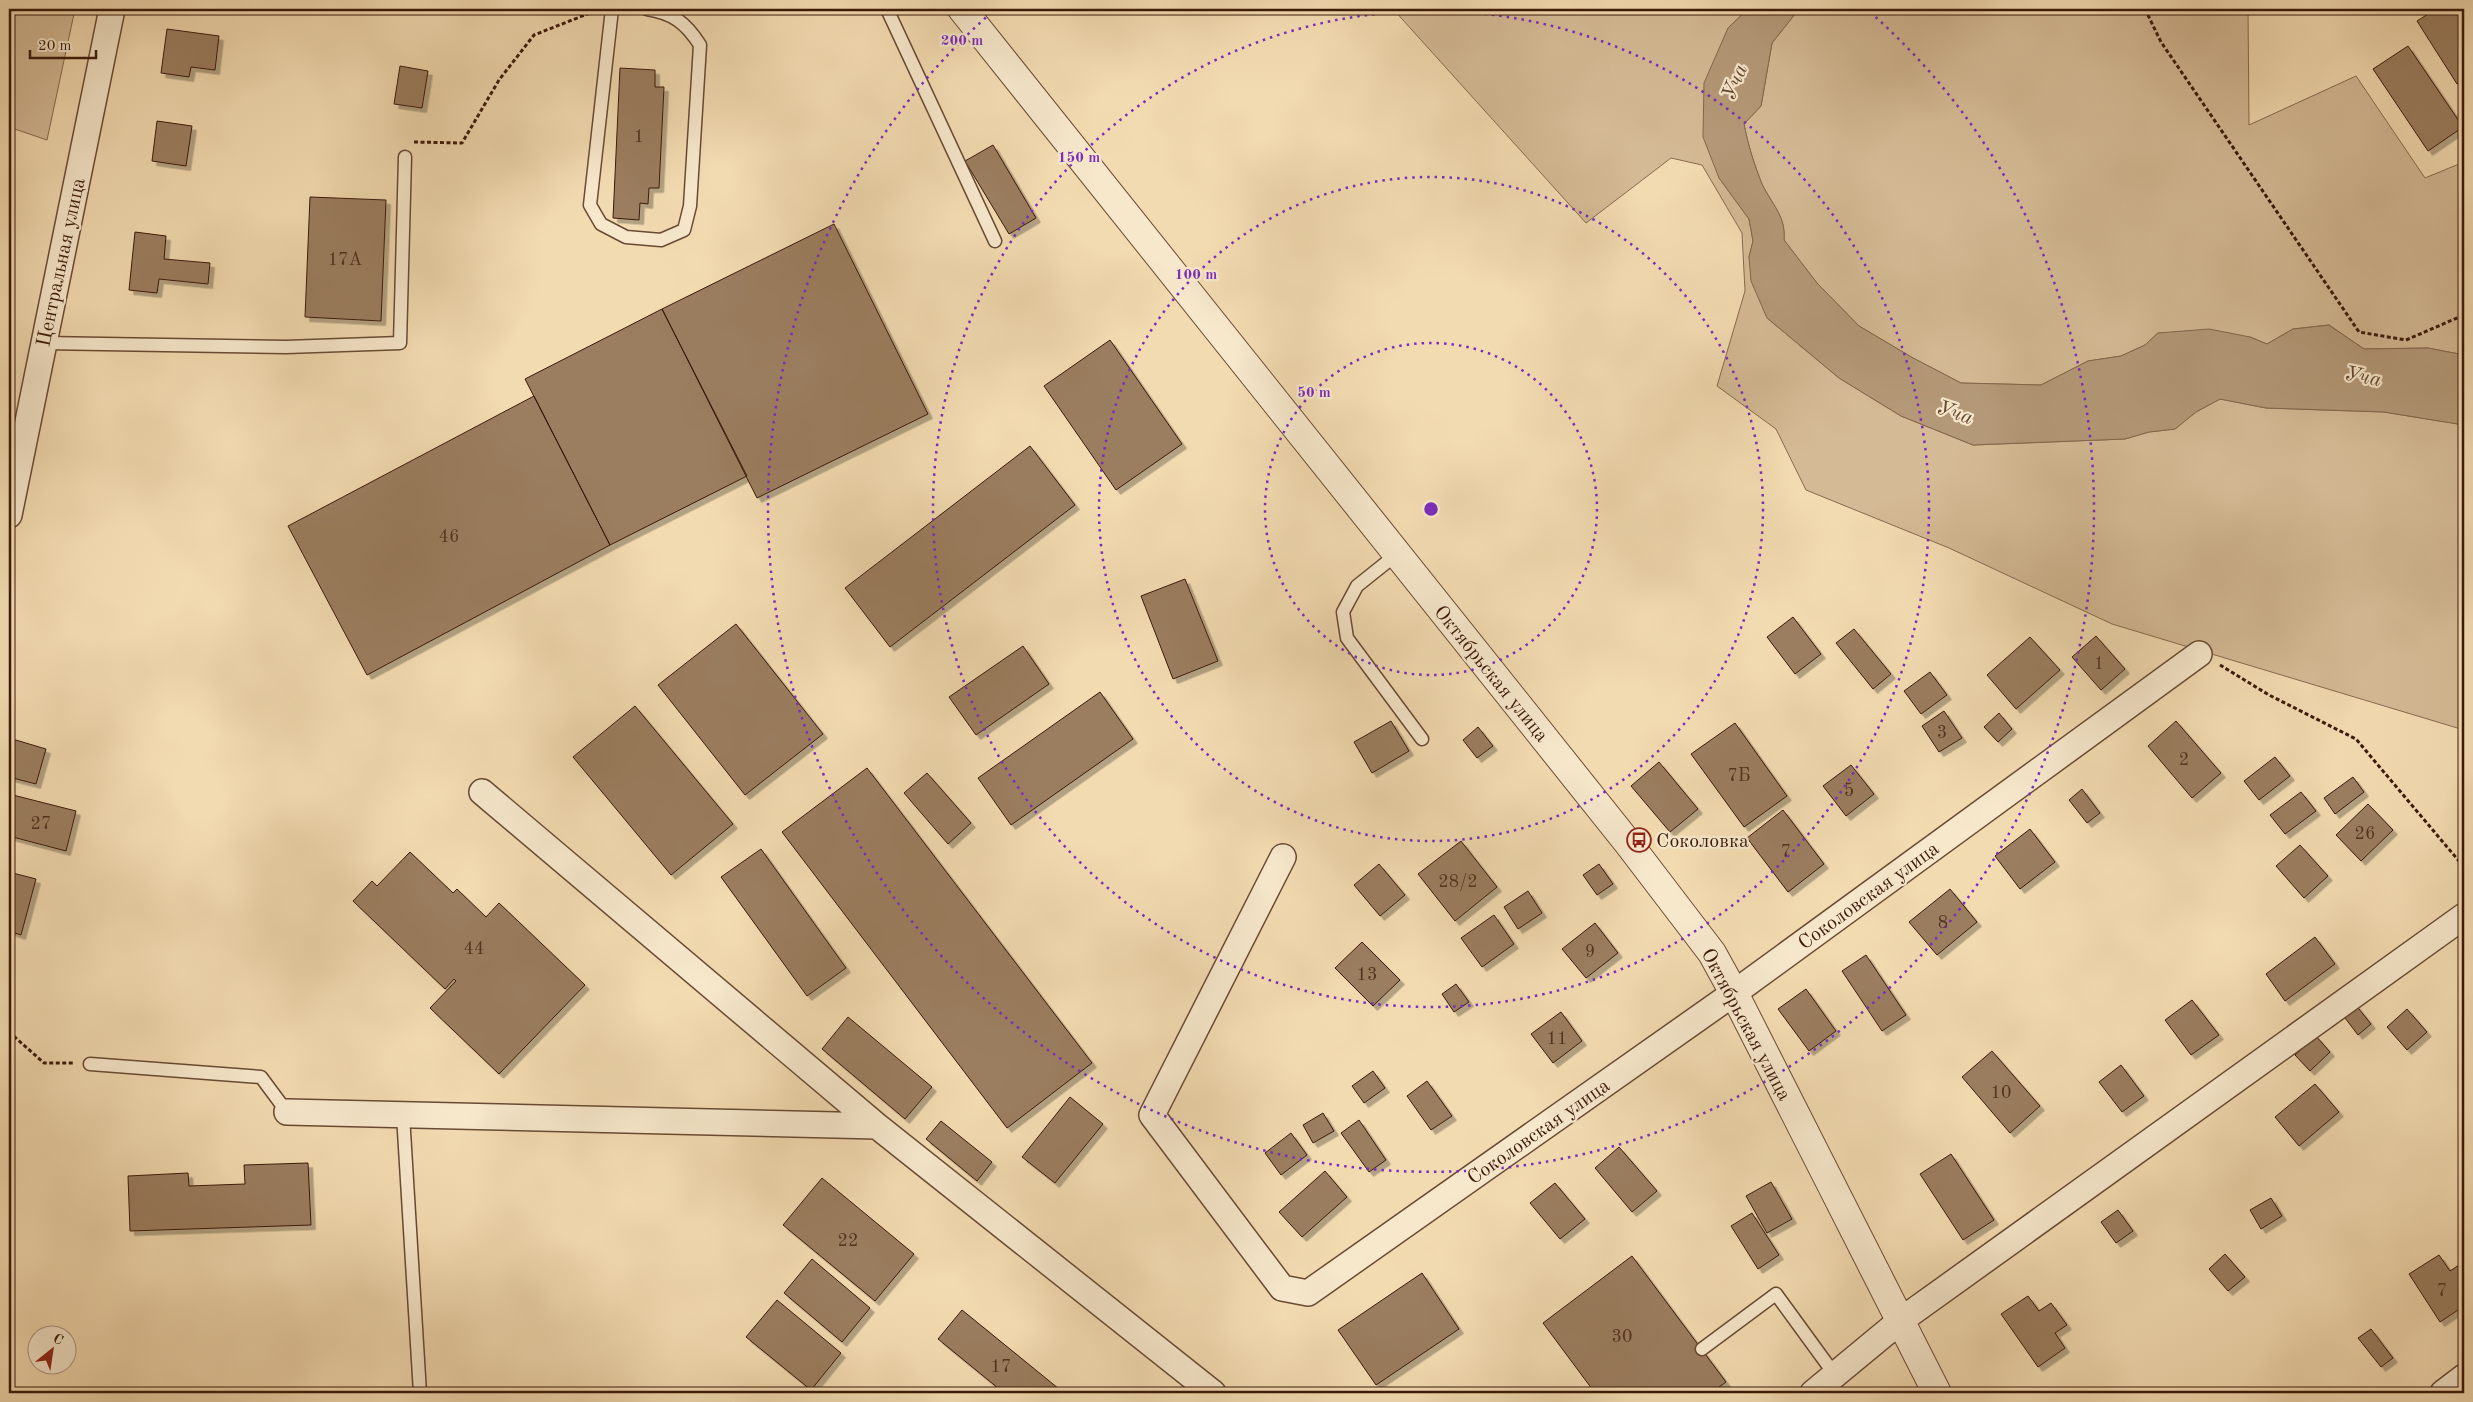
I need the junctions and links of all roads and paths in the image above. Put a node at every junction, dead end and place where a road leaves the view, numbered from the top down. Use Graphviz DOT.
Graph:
graph roads {
  1 [pos="112,9"];
  2 [pos="600,9"];
  3 [pos="612,9"];
  4 [pos="647,9"];
  5 [pos="887,9"];
  6 [pos="962,9"];
  7 [pos="2145,9"];
  8 [pos="405,157"];
  9 [pos="995,241"];
  10 [pos="2464,315"];
  11 [pos="43,343"];
  12 [pos="9,515"];
  13 [pos="1397,554"];
  14 [pos="2199,654"];
  15 [pos="1422,739"];
  16 [pos="482,792"];
  17 [pos="1283,856"];
  18 [pos="2464,867"];
  19 [pos="2464,916"];
  20 [pos="1734,993"];
  21 [pos="9,1032"];
  22 [pos="90,1064"];
  23 [pos="286,1112"];
  24 [pos="403,1115"];
  25 [pos="877,1126"];
  26 [pos="1900,1321"];
  27 [pos="1702,1349"];
  28 [pos="1835,1375"];
  29 [pos="2464,1376"];
  30 [pos="420,1393"];
  31 [pos="1213,1393"];
  32 [pos="1813,1393"];
  33 [pos="1937,1393"];
  34 [pos="2443,1393"];
  1 -- 11 [label="street, Центральная улица"];
  2 -- 8 [label="path"];
  3 -- 4 [label="lane"];
  5 -- 9 [label="lane"];
  6 -- 13 [label="street, Октябрьская улица"];
  7 -- 10 [label="path"];
  8 -- 11 [label="lane"];
  11 -- 12 [label="street, Центральная улица"];
  13 -- 15 [label="lane"];
  13 -- 20 [label="street, Октябрьская улица"];
  14 -- 18 [label="path"];
  14 -- 20 [label="street, Соколовская улица"];
  16 -- 25 [label="street"];
  17 -- 20 [label="street, Соколовская улица"];
  19 -- 26 [label="street"];
  20 -- 26 [label="street, Октябрьская улица"];
  21 -- 22 [label="path"];
  22 -- 23 [label="lane"];
  23 -- 24 [label="street"];
  24 -- 25 [label="street"];
  24 -- 30 [label="lane"];
  25 -- 31 [label="street"];
  26 -- 28 [label="street"];
  26 -- 33 [label="street, Октябрьская улица"];
  27 -- 28 [label="lane"];
  28 -- 32 [label="street"];
  29 -- 34 [label="street"];
}
